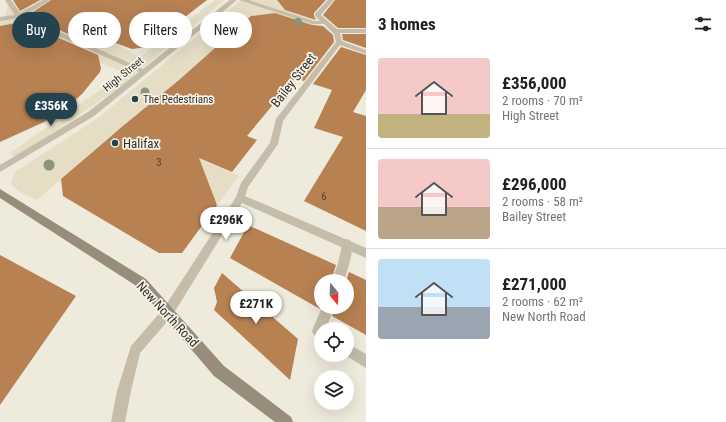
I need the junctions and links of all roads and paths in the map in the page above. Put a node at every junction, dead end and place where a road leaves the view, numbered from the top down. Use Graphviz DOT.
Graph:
graph roads {
  1 [pos="8,0"];
  2 [pos="47,0"];
  3 [pos="234,0"];
  4 [pos="242,0"];
  5 [pos="331,0"];
  6 [pos="16,12"];
  7 [pos="26,12"];
  8 [pos="12,17"];
  9 [pos="0,19"];
  10 [pos="324,22"];
  11 [pos="336,31"];
  12 [pos="366,31"];
  13 [pos="60,34"];
  14 [pos="340,42"];
  15 [pos="366,52"];
  16 [pos="144,72"];
  17 [pos="0,169"];
  18 [pos="0,192"];
  19 [pos="240,198"];
  20 [pos="347,244"];
  21 [pos="366,252"];
  22 [pos="340,274"];
  23 [pos="168,312"];
  24 [pos="354,354"];
  25 [pos="366,362"];
  26 [pos="118,422"];
  27 [pos="286,422"];
  1 -- 6 [label="street"];
  2 -- 7 [label="street"];
  3 -- 16 [label="street, High Street"];
  4 -- 10 [label="street"];
  5 -- 10 [label="street"];
  8 -- 9 [label="street"];
  10 -- 11 [label="street"];
  11 -- 12 [label="street"];
  11 -- 14 [label="street"];
  13 -- 16 [label="street"];
  14 -- 15 [label="street"];
  14 -- 19 [label="street, Bailey Street"];
  16 -- 17 [label="street, High Street"];
  18 -- 23 [label="main road, New North Road"];
  19 -- 20 [label="street"];
  19 -- 23 [label="street, Bailey Street"];
  20 -- 21 [label="street"];
  20 -- 22 [label="street"];
  23 -- 26 [label="street, Bailey Street"];
  23 -- 27 [label="main road, New North Road"];
  24 -- 25 [label="street"];
}
